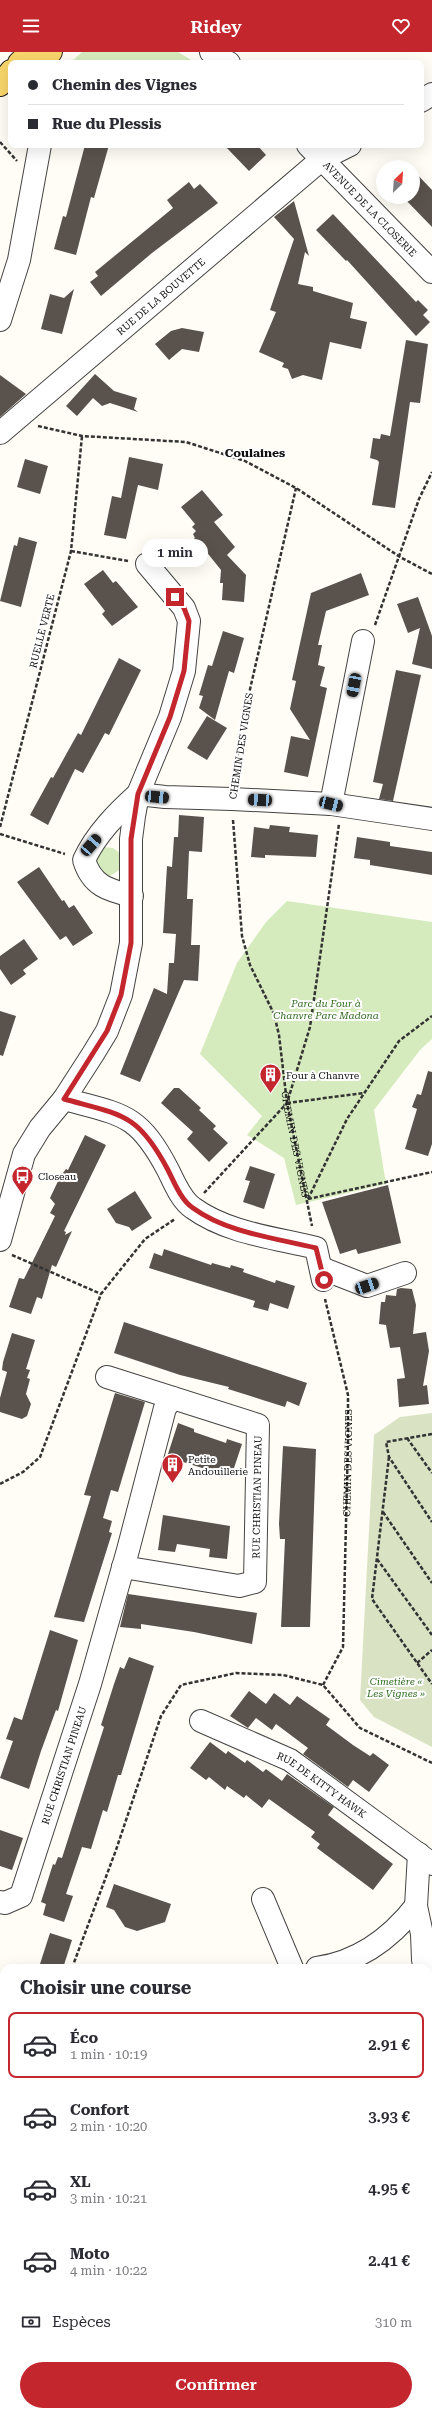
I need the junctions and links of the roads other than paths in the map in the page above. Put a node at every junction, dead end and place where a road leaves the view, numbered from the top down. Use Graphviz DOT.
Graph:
graph roads {
  1 [pos="30,52"];
  2 [pos="52,52"];
  3 [pos="211,52"];
  4 [pos="220,52"];
  5 [pos="22,60"];
  6 [pos="44,60"];
  7 [pos="225,60"];
  8 [pos="227,60"];
  9 [pos="8,75"];
  10 [pos="0,85"];
  11 [pos="39,148"];
  12 [pos="335,148"];
  13 [pos="315,152"];
  14 [pos="432,272"];
  15 [pos="0,320"];
  16 [pos="7,427"];
  17 [pos="147,564"];
  18 [pos="362,641"];
  19 [pos="138,794"];
  20 [pos="336,806"];
  21 [pos="432,819"];
  22 [pos="132,896"];
  23 [pos="64,1099"];
  24 [pos="4,1246"];
  25 [pos="405,1273"];
  26 [pos="107,1377"];
  27 [pos="173,1398"];
  28 [pos="123,1567"];
  29 [pos="201,1721"];
  30 [pos="426,1859"];
  31 [pos="263,1899"];
  32 [pos="0,1902"];
  33 [pos="416,1906"];
  34 [pos="290,1964"];
  35 [pos="339,1964"];
  36 [pos="425,1964"];
  1 -- 5 [label="main road"];
  2 -- 6 [label="main road"];
  3 -- 7 [label="street"];
  4 -- 8 [label="street"];
  9 -- 10 [label="main road"];
  11 -- 15 [label="street"];
  12 -- 13 [label="street, RUE DE LA BOUVETTE"];
  13 -- 14 [label="street, AVENUE DE LA CLOSERIE"];
  13 -- 16 [label="street, RUE DE LA BOUVETTE"];
  17 -- 19 [label="street"];
  18 -- 20 [label="street"];
  19 -- 20 [label="street"];
  19 -- 22 [label="street"];
  19 -- 22 [label="street"];
  20 -- 21 [label="street"];
  22 -- 23 [label="street"];
  23 -- 24 [label="street"];
  23 -- 25 [label="street"];
  26 -- 27 [label="street"];
  27 -- 28 [label="street, RUE CHRISTIAN PINEAU"];
  27 -- 28 [label="street, RUE CHRISTIAN PINEAU"];
  28 -- 32 [label="street, RUE CHRISTIAN PINEAU"];
  29 -- 30 [label="street, RUE DE KITTY HAWK"];
  30 -- 33 [label="street"];
  31 -- 34 [label="street"];
  33 -- 35 [label="street"];
  33 -- 36 [label="street"];
}
